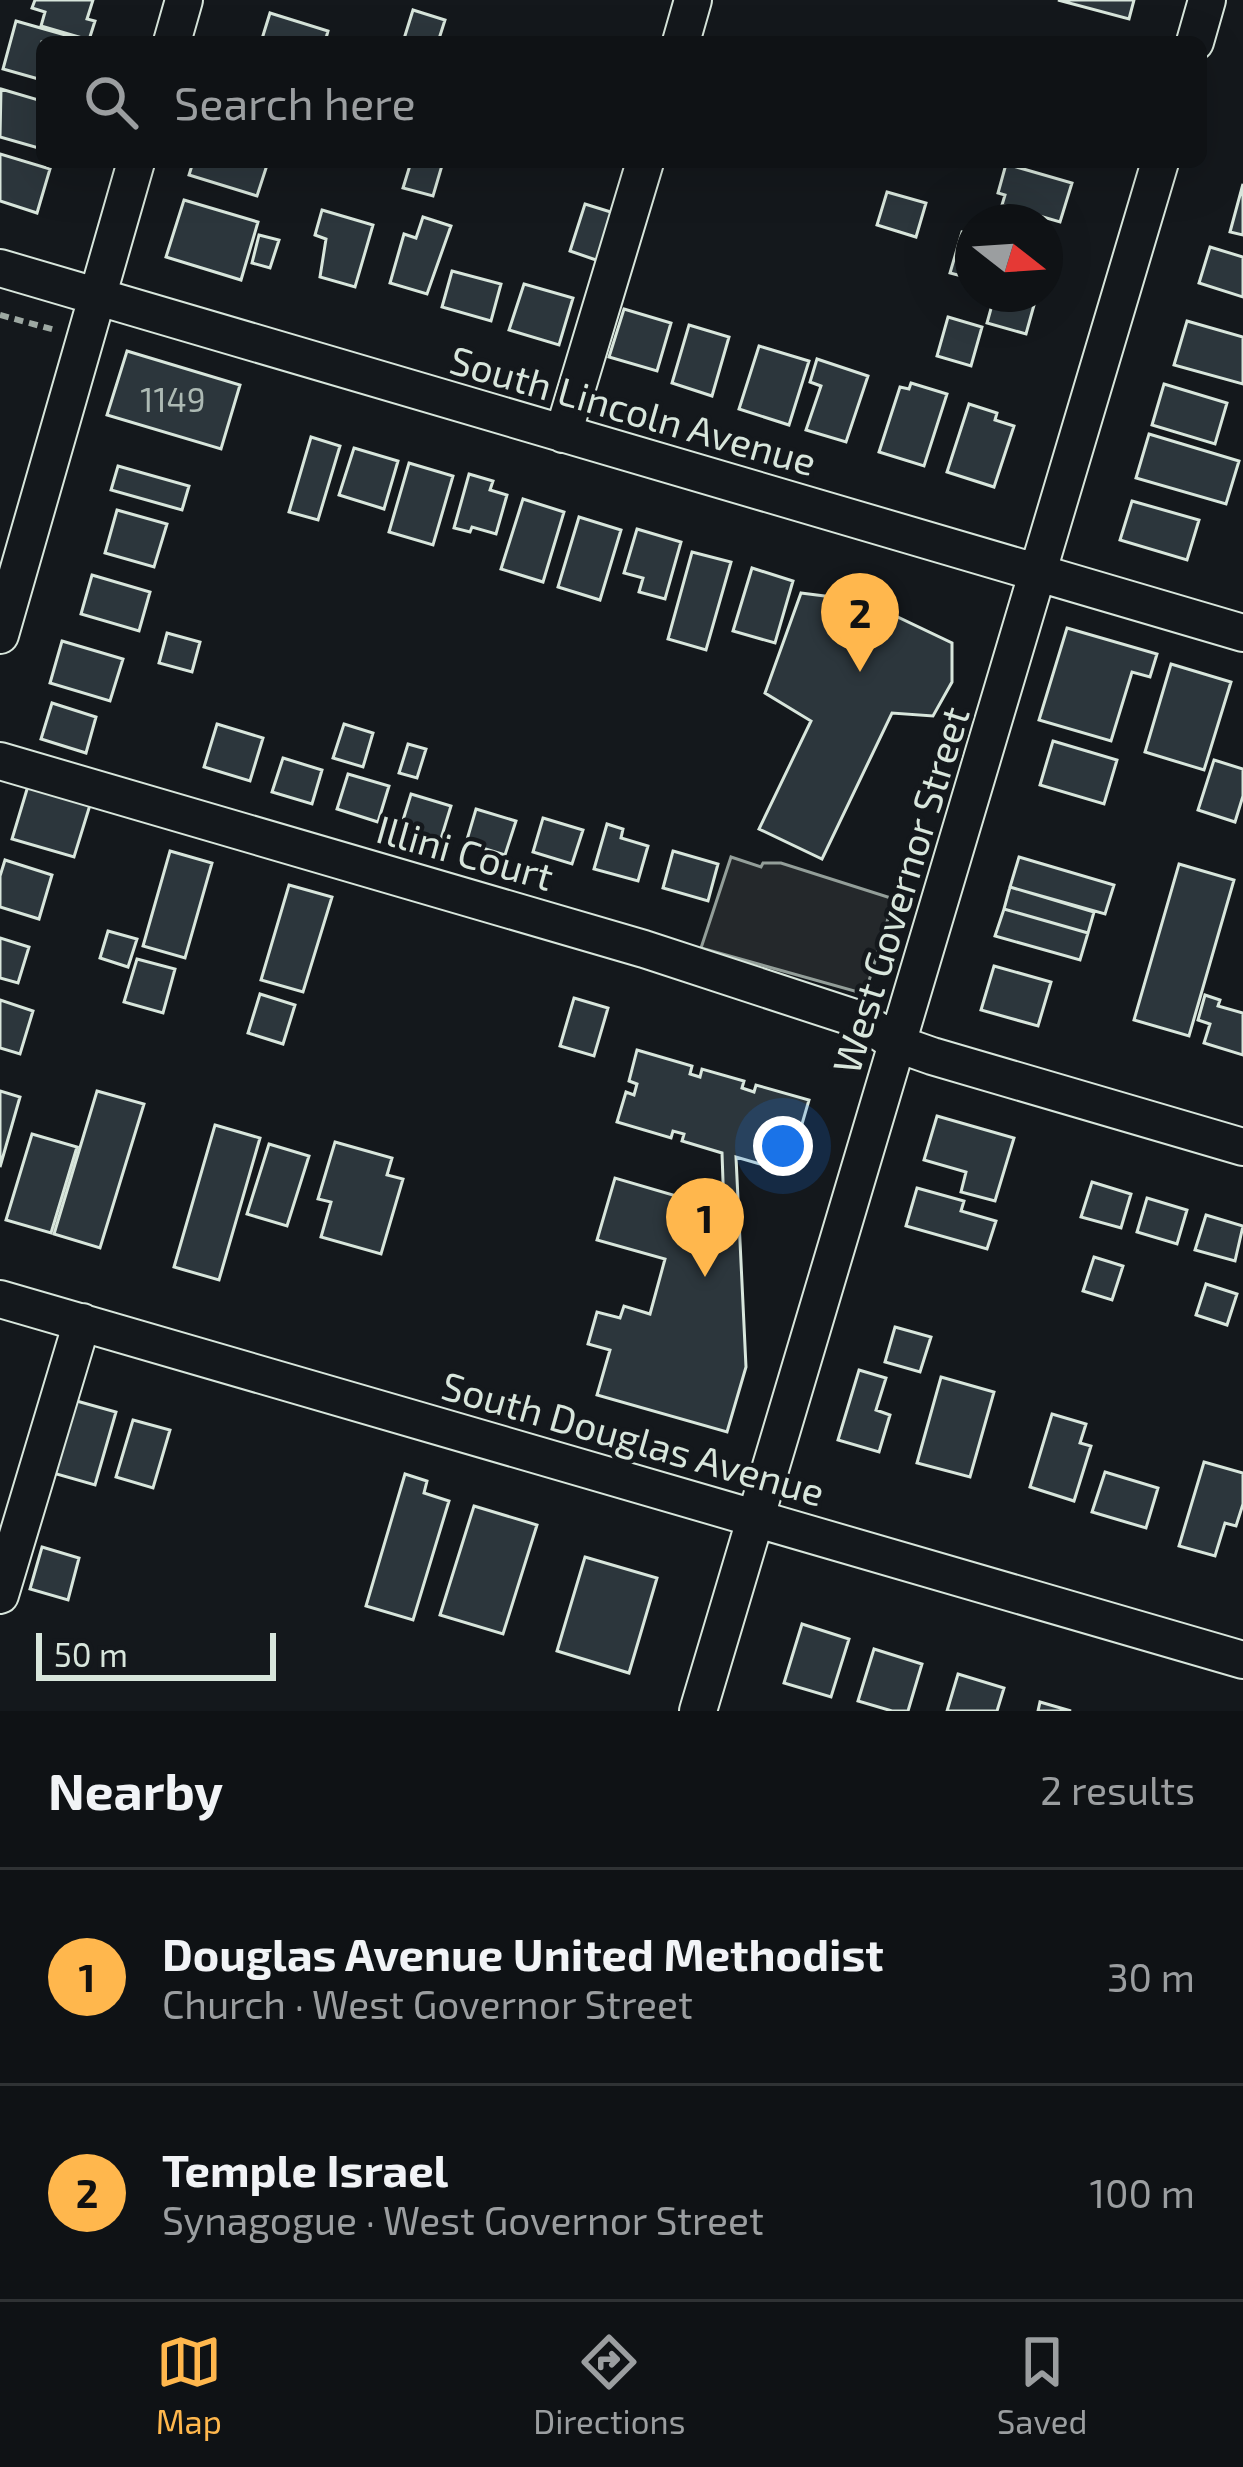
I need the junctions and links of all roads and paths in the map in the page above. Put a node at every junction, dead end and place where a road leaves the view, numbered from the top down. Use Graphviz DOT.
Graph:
graph roads {
  1 [pos="184,0"];
  2 [pos="694,0"];
  3 [pos="1207,0"];
  4 [pos="174,36"];
  5 [pos="683,36"];
  6 [pos="1197,36"];
  7 [pos="134,168"];
  8 [pos="643,168"];
  9 [pos="1158,168"];
  10 [pos="0,268"];
  11 [pos="97,297"];
  12 [pos="0,315"];
  13 [pos="58,331"];
  14 [pos="563,434"];
  15 [pos="1040,574"];
  16 [pos="1243,633"];
  17 [pos="0,634"];
  18 [pos="0,761"];
  19 [pos="898,1044"];
  20 [pos="1243,1147"];
  21 [pos="0,1299"];
  22 [pos="82,1322"];
  23 [pos="755,1518"];
  24 [pos="0,1595"];
  25 [pos="1243,1660"];
  26 [pos="698,1711"];
  1 -- 4 [label="street"];
  2 -- 5 [label="street"];
  3 -- 6 [label="street"];
  7 -- 11 [label="street"];
  8 -- 14 [label="street"];
  9 -- 15 [label="street, West Governor Street"];
  10 -- 11 [label="street, South Lincoln Avenue"];
  11 -- 14 [label="street, South Lincoln Avenue"];
  11 -- 17 [label="street"];
  12 -- 13 [label="path"];
  14 -- 15 [label="street, South Lincoln Avenue"];
  15 -- 16 [label="street, South Lincoln Avenue"];
  15 -- 19 [label="street, West Governor Street"];
  18 -- 19 [label="street, Illini Court"];
  19 -- 20 [label="street, Illini Court"];
  19 -- 23 [label="street, West Governor Street"];
  21 -- 22 [label="street, South Douglas Avenue"];
  22 -- 23 [label="street, South Douglas Avenue"];
  22 -- 24 [label="street"];
  23 -- 25 [label="street, South Douglas Avenue"];
  23 -- 26 [label="street, West Governor Street"];
}
